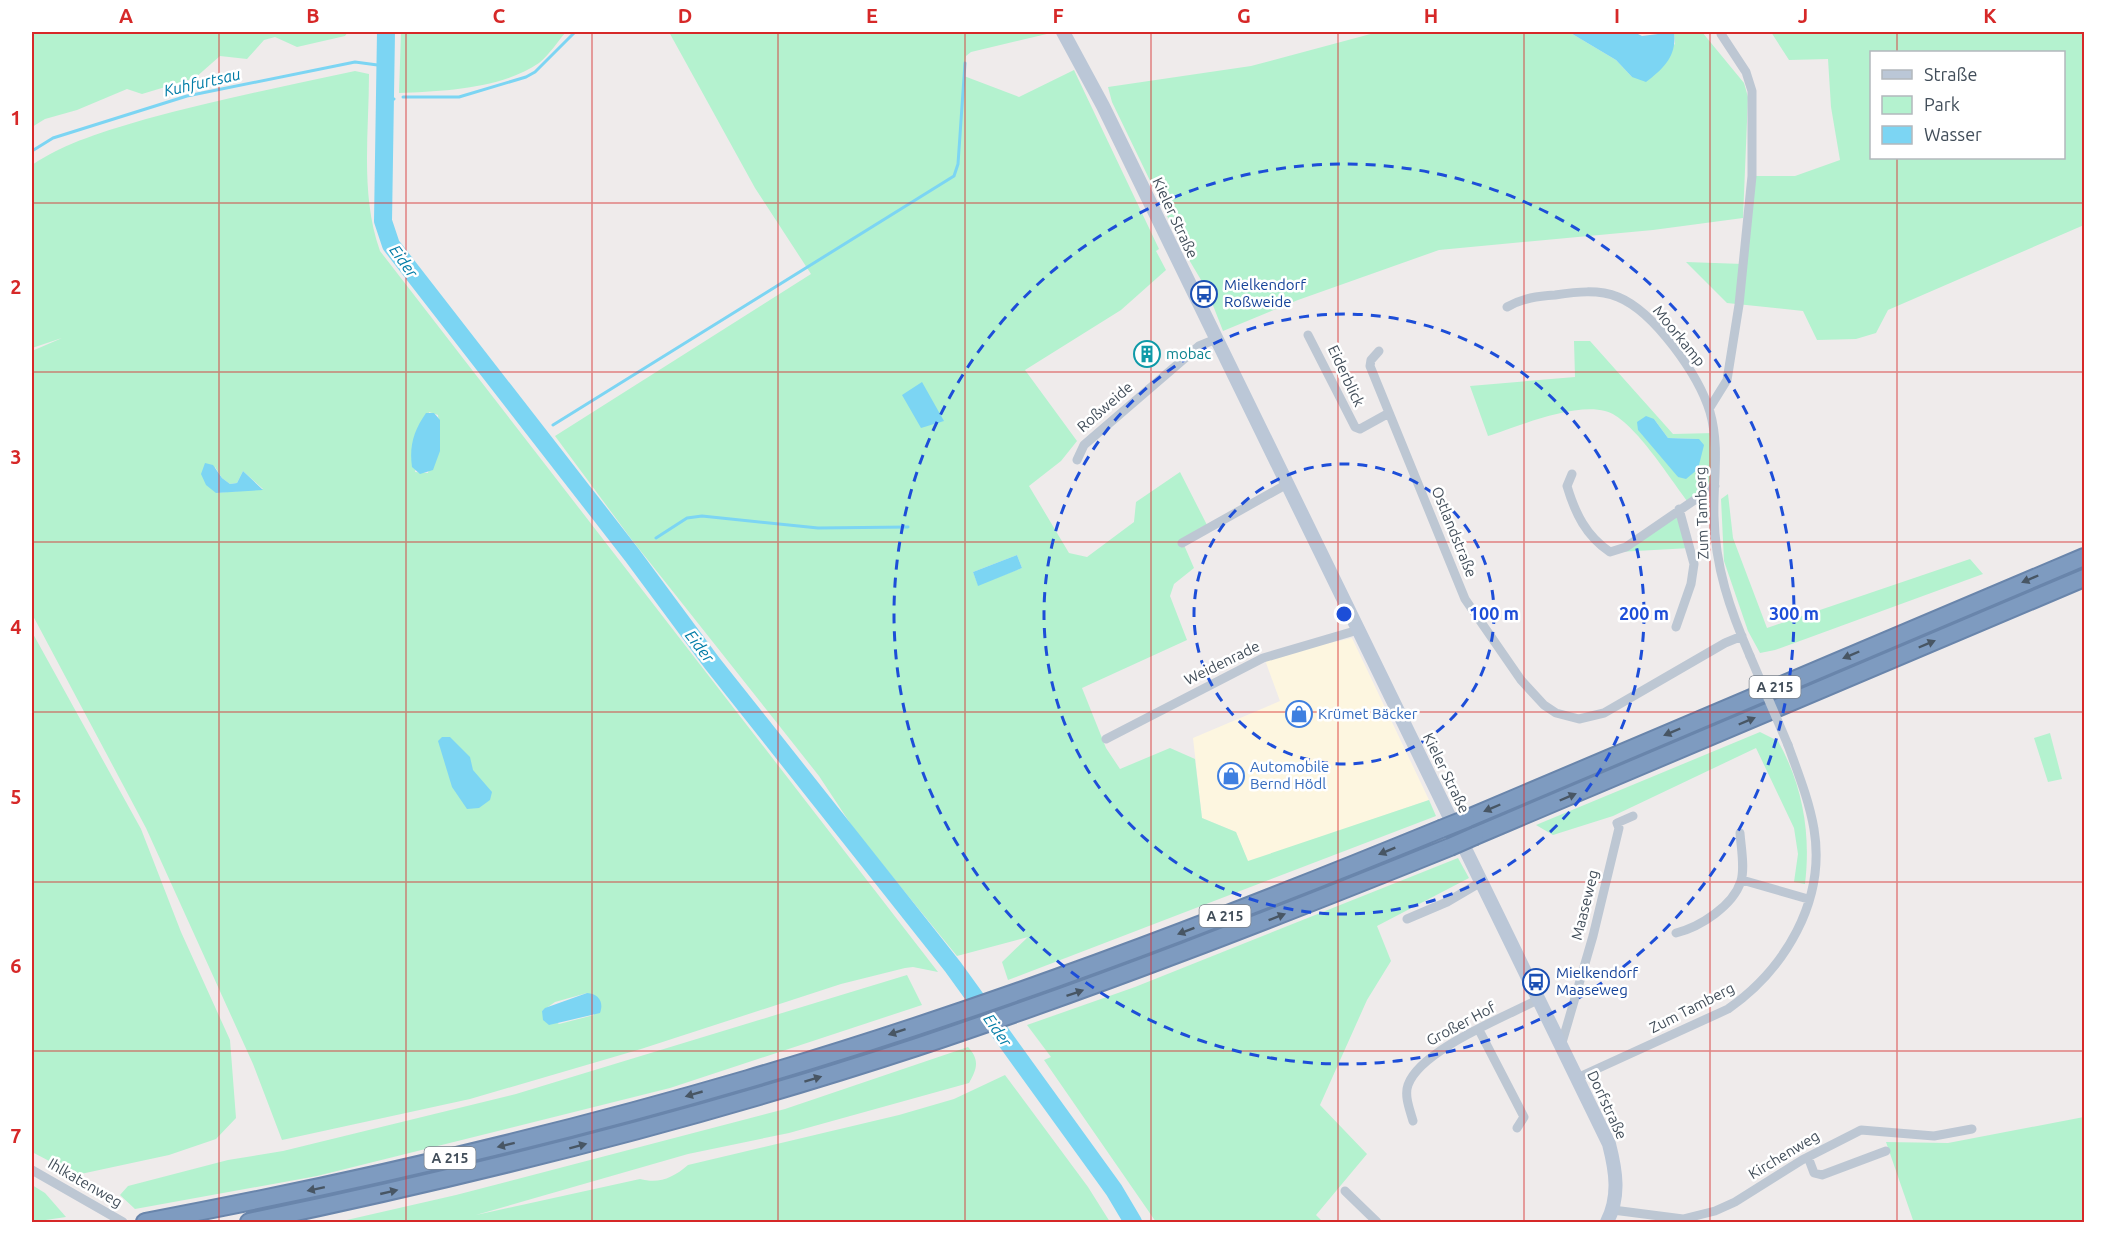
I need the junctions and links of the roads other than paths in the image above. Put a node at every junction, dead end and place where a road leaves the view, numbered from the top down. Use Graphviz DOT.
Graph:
graph roads {
  1 [pos="1063,32"];
  2 [pos="1722,34"];
  3 [pos="1508,307"];
  4 [pos="1308,335"];
  5 [pos="1216,339"];
  6 [pos="1379,351"];
  7 [pos="1709,410"];
  8 [pos="1389,413"];
  9 [pos="1077,460"];
  10 [pos="1572,474"];
  11 [pos="1287,484"];
  12 [pos="1715,486"];
  13 [pos="1679,509"];
  14 [pos="1182,543"];
  15 [pos="2085,557"];
  16 [pos="2085,578"];
  17 [pos="1676,627"];
  18 [pos="1358,630"];
  19 [pos="1742,636"];
  20 [pos="1106,739"];
  21 [pos="1633,816"];
  22 [pos="1740,833"];
  23 [pos="1742,880"];
  24 [pos="1481,882"];
  25 [pos="1808,899"];
  26 [pos="1407,919"];
  27 [pos="1676,933"];
  28 [pos="1540,1003"];
  29 [pos="1479,1030"];
  30 [pos="1561,1046"];
  31 [pos="1577,1078"];
  32 [pos="1413,1121"];
  33 [pos="1517,1128"];
  34 [pos="1972,1129"];
  35 [pos="1886,1151"];
  36 [pos="1808,1157"];
  37 [pos="32,1170"];
  38 [pos="1345,1191"];
  39 [pos="1610,1216"];
  40 [pos="123,1222"];
  41 [pos="145,1222"];
  42 [pos="249,1222"];
  43 [pos="1377,1222"];
  1 -- 5 [label="street, Kieler Straße"];
  2 -- 7 [label="street"];
  3 -- 7 [label="street, Moorkamp"];
  4 -- 8 [label="street, Eiderblick"];
  5 -- 9 [label="street, Roßweide"];
  5 -- 11 [label="street, Kieler Straße"];
  6 -- 8 [label="street, Ostlandstraße"];
  7 -- 12 [label="street, Zum Tamberg"];
  8 -- 19 [label="street, Ostlandstraße"];
  10 -- 13 [label="street"];
  11 -- 14 [label="street"];
  11 -- 18 [label="street, Kieler Straße"];
  12 -- 13 [label="street"];
  12 -- 19 [label="street, Zum Tamberg"];
  13 -- 17 [label="street"];
  15 -- 41 [label="highway, A 215, one-way, bridge"];
  42 -- 16 [label="highway, A 215, one-way, bridge"];
  18 -- 20 [label="street, Weidenrade"];
  18 -- 24 [label="street, Kieler Straße"];
  19 -- 25 [label="street, Zum Tamberg, bridge"];
  21 -- 30 [label="street, Maaseweg"];
  22 -- 23 [label="street"];
  23 -- 25 [label="street"];
  23 -- 27 [label="street"];
  24 -- 26 [label="street"];
  24 -- 28 [label="street, Kieler Straße"];
  25 -- 31 [label="street, Zum Tamberg"];
  28 -- 29 [label="street, Großer Hof"];
  28 -- 30 [label="street, Dorfstraße"];
  29 -- 32 [label="street, Großer Hof"];
  29 -- 33 [label="street"];
  30 -- 31 [label="street, Dorfstraße"];
  31 -- 39 [label="street, Dorfstraße"];
  34 -- 36 [label="street, Kirchenweg"];
  35 -- 36 [label="street"];
  36 -- 39 [label="street, Kirchenweg"];
  37 -- 40 [label="street, Ihlkatenweg"];
  38 -- 43 [label="street"];
}
